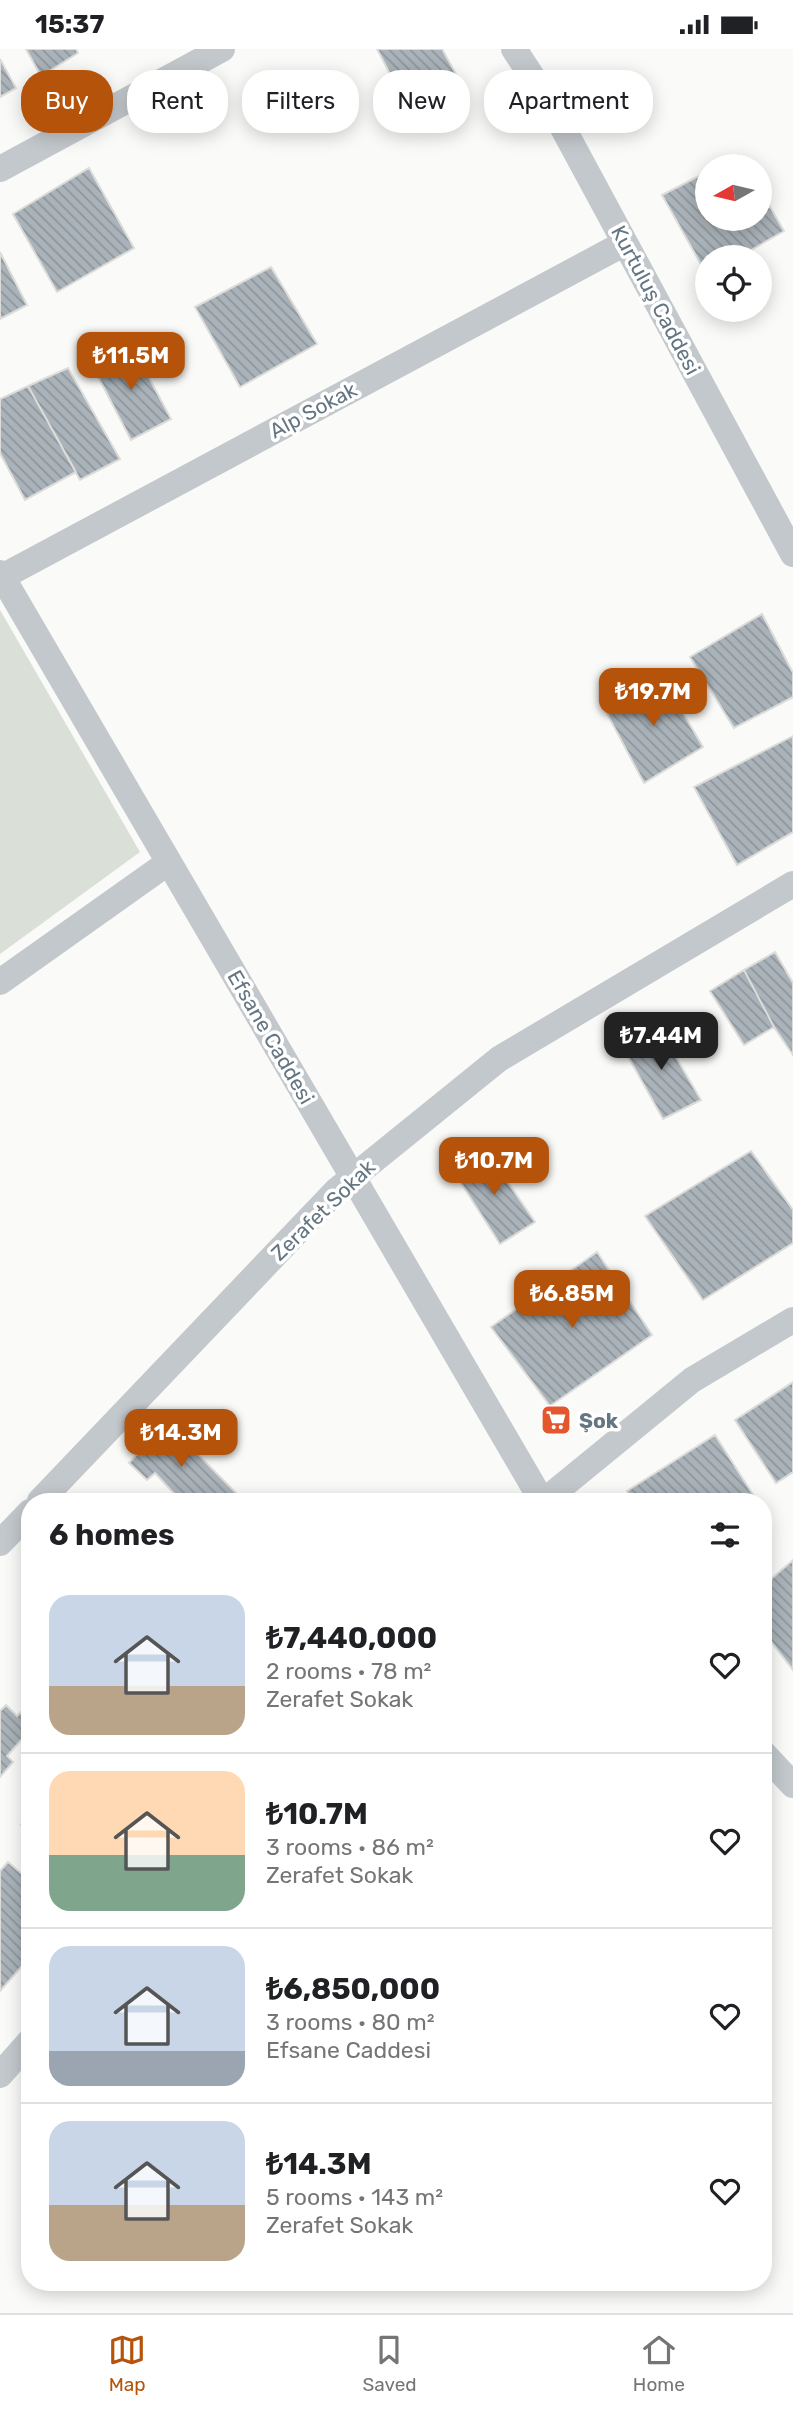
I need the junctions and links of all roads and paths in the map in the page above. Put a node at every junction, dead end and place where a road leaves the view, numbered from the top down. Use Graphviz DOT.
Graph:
graph roads {
  1 [pos="222,49"];
  2 [pos="514,49"];
  3 [pos="0,169"];
  4 [pos="625,243"];
  5 [pos="793,554"];
  6 [pos="1,576"];
  7 [pos="169,862"];
  8 [pos="793,884"];
  9 [pos="0,982"];
  10 [pos="352,1178"];
  11 [pos="793,1320"];
  12 [pos="48,1493"];
  13 [pos="538,1493"];
  14 [pos="553,1493"];
  15 [pos="21,1521"];
  16 [pos="0,1543"];
  17 [pos="777,1756"];
  18 [pos="793,1784"];
  19 [pos="21,2051"];
  20 [pos="0,2075"];
  1 -- 3 [label="street"];
  2 -- 4 [label="street, Kurtuluş Caddesi"];
  4 -- 5 [label="street, Kurtuluş Caddesi"];
  4 -- 6 [label="street, Alp Sokak"];
  6 -- 7 [label="street, Efsane Caddesi"];
  7 -- 9 [label="street"];
  7 -- 10 [label="street, Efsane Caddesi"];
  8 -- 10 [label="street, Zerafet Sokak"];
  10 -- 12 [label="street, Zerafet Sokak"];
  10 -- 13 [label="street, Efsane Caddesi"];
  11 -- 14 [label="street"];
  15 -- 16 [label="street"];
  17 -- 18 [label="street"];
  19 -- 20 [label="street"];
}
